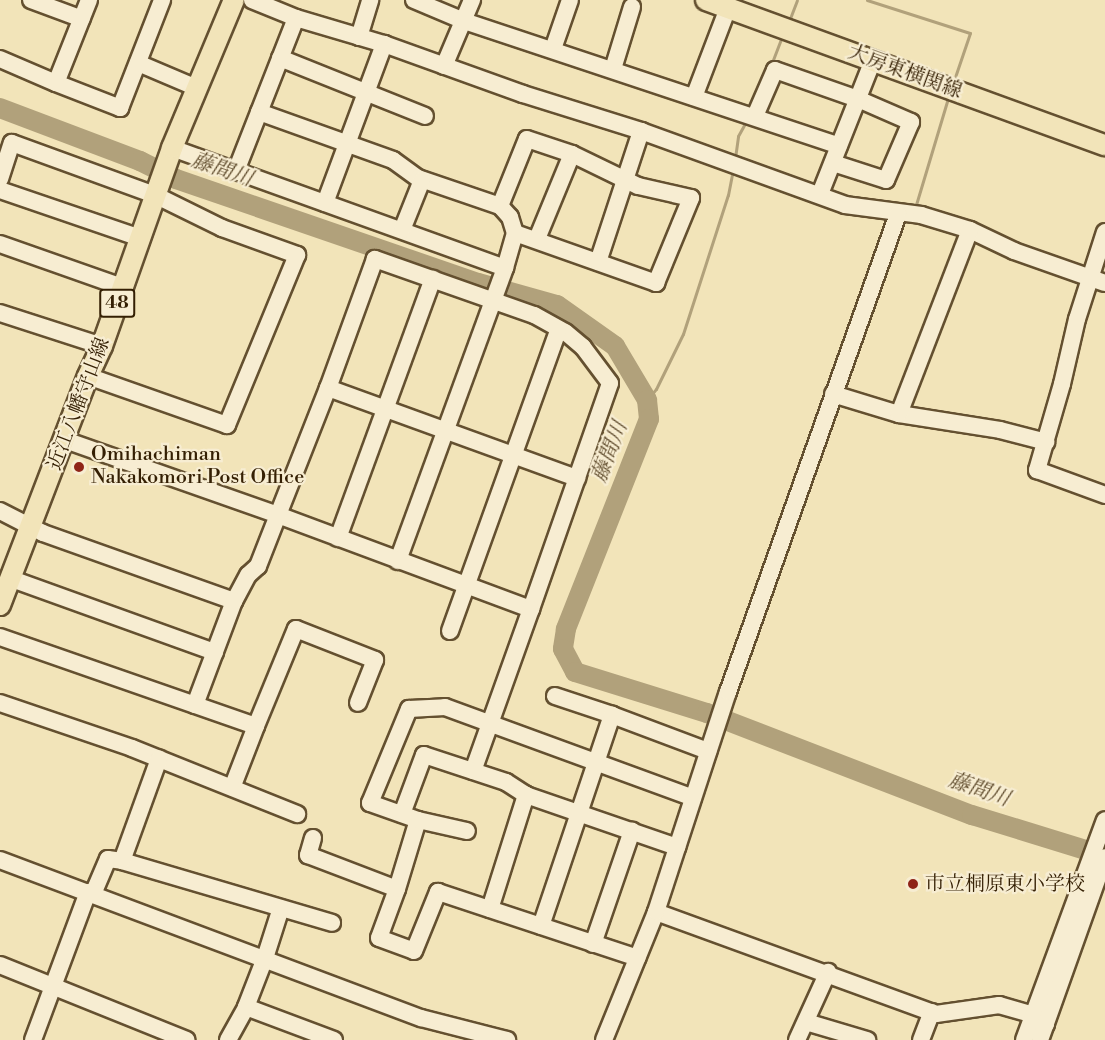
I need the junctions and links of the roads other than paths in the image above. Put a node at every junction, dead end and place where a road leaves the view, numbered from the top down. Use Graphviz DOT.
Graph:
graph roads {
  1 [pos="32,0"];
  2 [pos="89,0"];
  3 [pos="162,0"];
  4 [pos="234,0"];
  5 [pos="252,0"];
  6 [pos="370,0"];
  7 [pos="414,0"];
  8 [pos="472,0"];
  9 [pos="570,0"];
  10 [pos="706,0"];
  11 [pos="632,7"];
  12 [pos="728,8"];
  13 [pos="296,18"];
  14 [pos="82,19"];
  15 [pos="464,21"];
  16 [pos="359,37"];
  17 [pos="384,44"];
  18 [pos="553,49"];
  19 [pos="280,58"];
  20 [pos="0,59"];
  21 [pos="873,60"];
  22 [pos="138,63"];
  23 [pos="444,66"];
  24 [pos="613,69"];
  25 [pos="56,84"];
  26 [pos="197,88"];
  27 [pos="367,92"];
  28 [pos="694,97"];
  29 [pos="858,99"];
  30 [pos="259,112"];
  31 [pos="425,116"];
  32 [pos="755,116"];
  33 [pos="640,131"];
  34 [pos="347,144"];
  35 [pos="1105,145"];
  36 [pos="839,146"];
  37 [pos="172,148"];
  38 [pos="572,154"];
  39 [pos="833,163"];
  40 [pos="236,171"];
  41 [pos="624,177"];
  42 [pos="0,179"];
  43 [pos="422,180"];
  44 [pos="0,190"];
  45 [pos="820,194"];
  46 [pos="155,195"];
  47 [pos="325,203"];
  48 [pos="500,206"];
  49 [pos="898,214"];
  50 [pos="402,230"];
  51 [pos="1105,232"];
  52 [pos="515,233"];
  53 [pos="967,235"];
  54 [pos="140,238"];
  55 [pos="537,239"];
  56 [pos="0,244"];
  57 [pos="598,262"];
  58 [pos="505,268"];
  59 [pos="433,279"];
  60 [pos="1097,281"];
  61 [pos="122,287"];
  62 [pos="491,301"];
  63 [pos="0,312"];
  64 [pos="559,329"];
  65 [pos="102,346"];
  66 [pos="88,376"];
  67 [pos="328,388"];
  68 [pos="833,394"];
  69 [pos="384,409"];
  70 [pos="899,414"];
  71 [pos="447,430"];
  72 [pos="65,441"];
  73 [pos="1046,442"];
  74 [pos="515,454"];
  75 [pos="577,478"];
  76 [pos="1105,495"];
  77 [pos="0,511"];
  78 [pos="278,515"];
  79 [pos="31,526"];
  80 [pos="339,538"];
  81 [pos="398,561"];
  82 [pos="9,578"];
  83 [pos="466,585"];
  84 [pos="234,601"];
  85 [pos="0,605"];
  86 [pos="531,609"];
  87 [pos="450,632"];
  88 [pos="0,637"];
  89 [pos="215,652"];
  90 [pos="555,696"];
  91 [pos="0,703"];
  92 [pos="358,703"];
  93 [pos="195,705"];
  94 [pos="612,715"];
  95 [pos="489,723"];
  96 [pos="256,726"];
  97 [pos="710,746"];
  98 [pos="159,759"];
  99 [pos="597,764"];
  100 [pos="473,771"];
  101 [pos="232,788"];
  102 [pos="526,795"];
  103 [pos="693,798"];
  104 [pos="297,814"];
  105 [pos="402,814"];
  106 [pos="581,814"];
  107 [pos="418,820"];
  108 [pos="1103,826"];
  109 [pos="467,831"];
  110 [pos="632,831"];
  111 [pos="313,838"];
  112 [pos="677,847"];
  113 [pos="0,860"];
  114 [pos="122,861"];
  115 [pos="1099,861"];
  116 [pos="397,889"];
  117 [pos="90,893"];
  118 [pos="280,908"];
  119 [pos="490,909"];
  120 [pos="656,912"];
  121 [pos="332,923"];
  122 [pos="541,926"];
  123 [pos="594,944"];
  124 [pos="265,958"];
  125 [pos="637,958"];
  126 [pos="0,965"];
  127 [pos="828,972"];
  128 [pos="53,985"];
  129 [pos="246,1007"];
  130 [pos="932,1012"];
  131 [pos="1039,1019"];
  132 [pos="806,1022"];
  133 [pos="33,1040"];
  134 [pos="187,1040"];
  135 [pos="228,1040"];
  136 [pos="334,1040"];
  137 [pos="507,1040"];
  138 [pos="604,1040"];
  139 [pos="797,1040"];
  140 [pos="867,1040"];
  141 [pos="921,1040"];
  142 [pos="1024,1040"];
  143 [pos="1040,1040"];
  1 -- 14 [label="street"];
  2 -- 14 [label="street"];
  3 -- 22 [label="street"];
  4 -- 26 [label="main road, 近江八幡守山線 / 48"];
  5 -- 13 [label="street"];
  6 -- 16 [label="street"];
  7 -- 15 [label="street"];
  8 -- 15 [label="street"];
  9 -- 18 [label="street"];
  10 -- 12 [label="main road, 大房東横関線"];
  11 -- 24 [label="street"];
  12 -- 21 [label="main road, 大房東横関線"];
  12 -- 28 [label="street"];
  13 -- 16 [label="street"];
  13 -- 19 [label="street"];
  14 -- 25 [label="street"];
  15 -- 18 [label="street"];
  15 -- 23 [label="street"];
  16 -- 17 [label="street"];
  17 -- 23 [label="street"];
  17 -- 27 [label="street"];
  18 -- 24 [label="street"];
  19 -- 27 [label="street"];
  19 -- 30 [label="street"];
  20 -- 25 [label="street"];
  21 -- 29 [label="street"];
  21 -- 35 [label="main road, 大房東横関線"];
  22 -- 25 [label="street"];
  22 -- 26 [label="street"];
  23 -- 33 [label="street"];
  24 -- 28 [label="street"];
  26 -- 37 [label="main road, 近江八幡守山線 / 48"];
  27 -- 31 [label="street"];
  27 -- 34 [label="street"];
  28 -- 32 [label="street"];
  29 -- 32 [label="street"];
  29 -- 36 [label="street"];
  29 -- 39 [label="street"];
  30 -- 34 [label="street"];
  30 -- 40 [label="street"];
  32 -- 36 [label="street"];
  33 -- 41 [label="street"];
  33 -- 45 [label="street"];
  34 -- 43 [label="street"];
  34 -- 47 [label="street"];
  36 -- 39 [label="street"];
  37 -- 40 [label="street"];
  37 -- 46 [label="main road, 近江八幡守山線 / 48"];
  38 -- 41 [label="street"];
  38 -- 48 [label="street"];
  38 -- 55 [label="street"];
  39 -- 45 [label="street"];
  40 -- 47 [label="street"];
  41 -- 57 [label="street"];
  41 -- 57 [label="street"];
  42 -- 46 [label="street"];
  43 -- 48 [label="street"];
  43 -- 50 [label="street"];
  44 -- 54 [label="street"];
  45 -- 49 [label="street"];
  46 -- 54 [label="main road, 近江八幡守山線 / 48"];
  46 -- 66 [label="street"];
  47 -- 50 [label="street"];
  48 -- 52 [label="street"];
  49 -- 53 [label="street"];
  49 -- 68 [label="street"];
  50 -- 58 [label="street"];
  51 -- 60 [label="street"];
  52 -- 55 [label="street"];
  52 -- 58 [label="street"];
  53 -- 60 [label="street"];
  53 -- 70 [label="street"];
  54 -- 61 [label="main road, 近江八幡守山線 / 48"];
  55 -- 57 [label="street"];
  56 -- 61 [label="street"];
  58 -- 62 [label="street"];
  59 -- 62 [label="street"];
  59 -- 67 [label="street"];
  59 -- 69 [label="street"];
  60 -- 73 [label="street"];
  61 -- 65 [label="main road, 近江八幡守山線 / 48"];
  62 -- 64 [label="street"];
  62 -- 71 [label="street"];
  63 -- 65 [label="street"];
  64 -- 74 [label="street"];
  64 -- 75 [label="street"];
  65 -- 66 [label="main road, 近江八幡守山線 / 48"];
  66 -- 72 [label="main road, 近江八幡守山線 / 48"];
  67 -- 69 [label="street"];
  67 -- 78 [label="street"];
  68 -- 70 [label="street"];
  68 -- 97 [label="street"];
  69 -- 71 [label="street"];
  69 -- 80 [label="street"];
  70 -- 73 [label="street"];
  71 -- 74 [label="street"];
  71 -- 81 [label="street"];
  72 -- 78 [label="street"];
  72 -- 79 [label="main road, 近江八幡守山線 / 48"];
  73 -- 76 [label="street"];
  74 -- 75 [label="street"];
  74 -- 83 [label="street"];
  75 -- 86 [label="street"];
  77 -- 79 [label="street"];
  78 -- 80 [label="street"];
  78 -- 84 [label="street"];
  79 -- 82 [label="main road, 近江八幡守山線 / 48"];
  79 -- 84 [label="street"];
  80 -- 81 [label="street"];
  81 -- 83 [label="street"];
  82 -- 85 [label="main road, 近江八幡守山線 / 48"];
  82 -- 89 [label="street"];
  83 -- 86 [label="street"];
  83 -- 87 [label="street"];
  84 -- 89 [label="street"];
  86 -- 95 [label="street"];
  88 -- 93 [label="street"];
  89 -- 93 [label="street"];
  90 -- 94 [label="street"];
  91 -- 98 [label="street"];
  92 -- 96 [label="street"];
  93 -- 96 [label="street"];
  94 -- 97 [label="street"];
  94 -- 99 [label="street"];
  95 -- 99 [label="street"];
  95 -- 100 [label="street"];
  95 -- 105 [label="street"];
  96 -- 101 [label="street"];
  97 -- 103 [label="street"];
  98 -- 101 [label="street"];
  98 -- 114 [label="street"];
  99 -- 103 [label="street"];
  99 -- 106 [label="street"];
  100 -- 102 [label="street"];
  100 -- 105 [label="street"];
  101 -- 104 [label="street"];
  102 -- 106 [label="street"];
  102 -- 119 [label="street"];
  103 -- 112 [label="street"];
  105 -- 107 [label="street"];
  106 -- 110 [label="street"];
  106 -- 122 [label="street"];
  107 -- 109 [label="street"];
  107 -- 116 [label="street"];
  108 -- 115 [label="street"];
  110 -- 112 [label="street"];
  110 -- 123 [label="street"];
  111 -- 116 [label="street"];
  112 -- 120 [label="street"];
  113 -- 117 [label="street"];
  114 -- 117 [label="street"];
  114 -- 118 [label="street"];
  115 -- 131 [label="street"];
  116 -- 119 [label="street"];
  117 -- 124 [label="street"];
  117 -- 128 [label="street"];
  118 -- 121 [label="street"];
  118 -- 124 [label="street"];
  119 -- 122 [label="street"];
  120 -- 125 [label="street"];
  120 -- 127 [label="street"];
  122 -- 123 [label="street"];
  123 -- 125 [label="street"];
  124 -- 129 [label="street"];
  124 -- 137 [label="street"];
  125 -- 138 [label="street"];
  126 -- 128 [label="street"];
  127 -- 130 [label="street"];
  127 -- 132 [label="street"];
  128 -- 133 [label="street"];
  128 -- 134 [label="street"];
  129 -- 135 [label="street"];
  129 -- 136 [label="street"];
  130 -- 131 [label="street"];
  130 -- 141 [label="street"];
  131 -- 142 [label="street"];
  131 -- 143 [label="street"];
  132 -- 139 [label="street"];
  132 -- 140 [label="street"];
}
